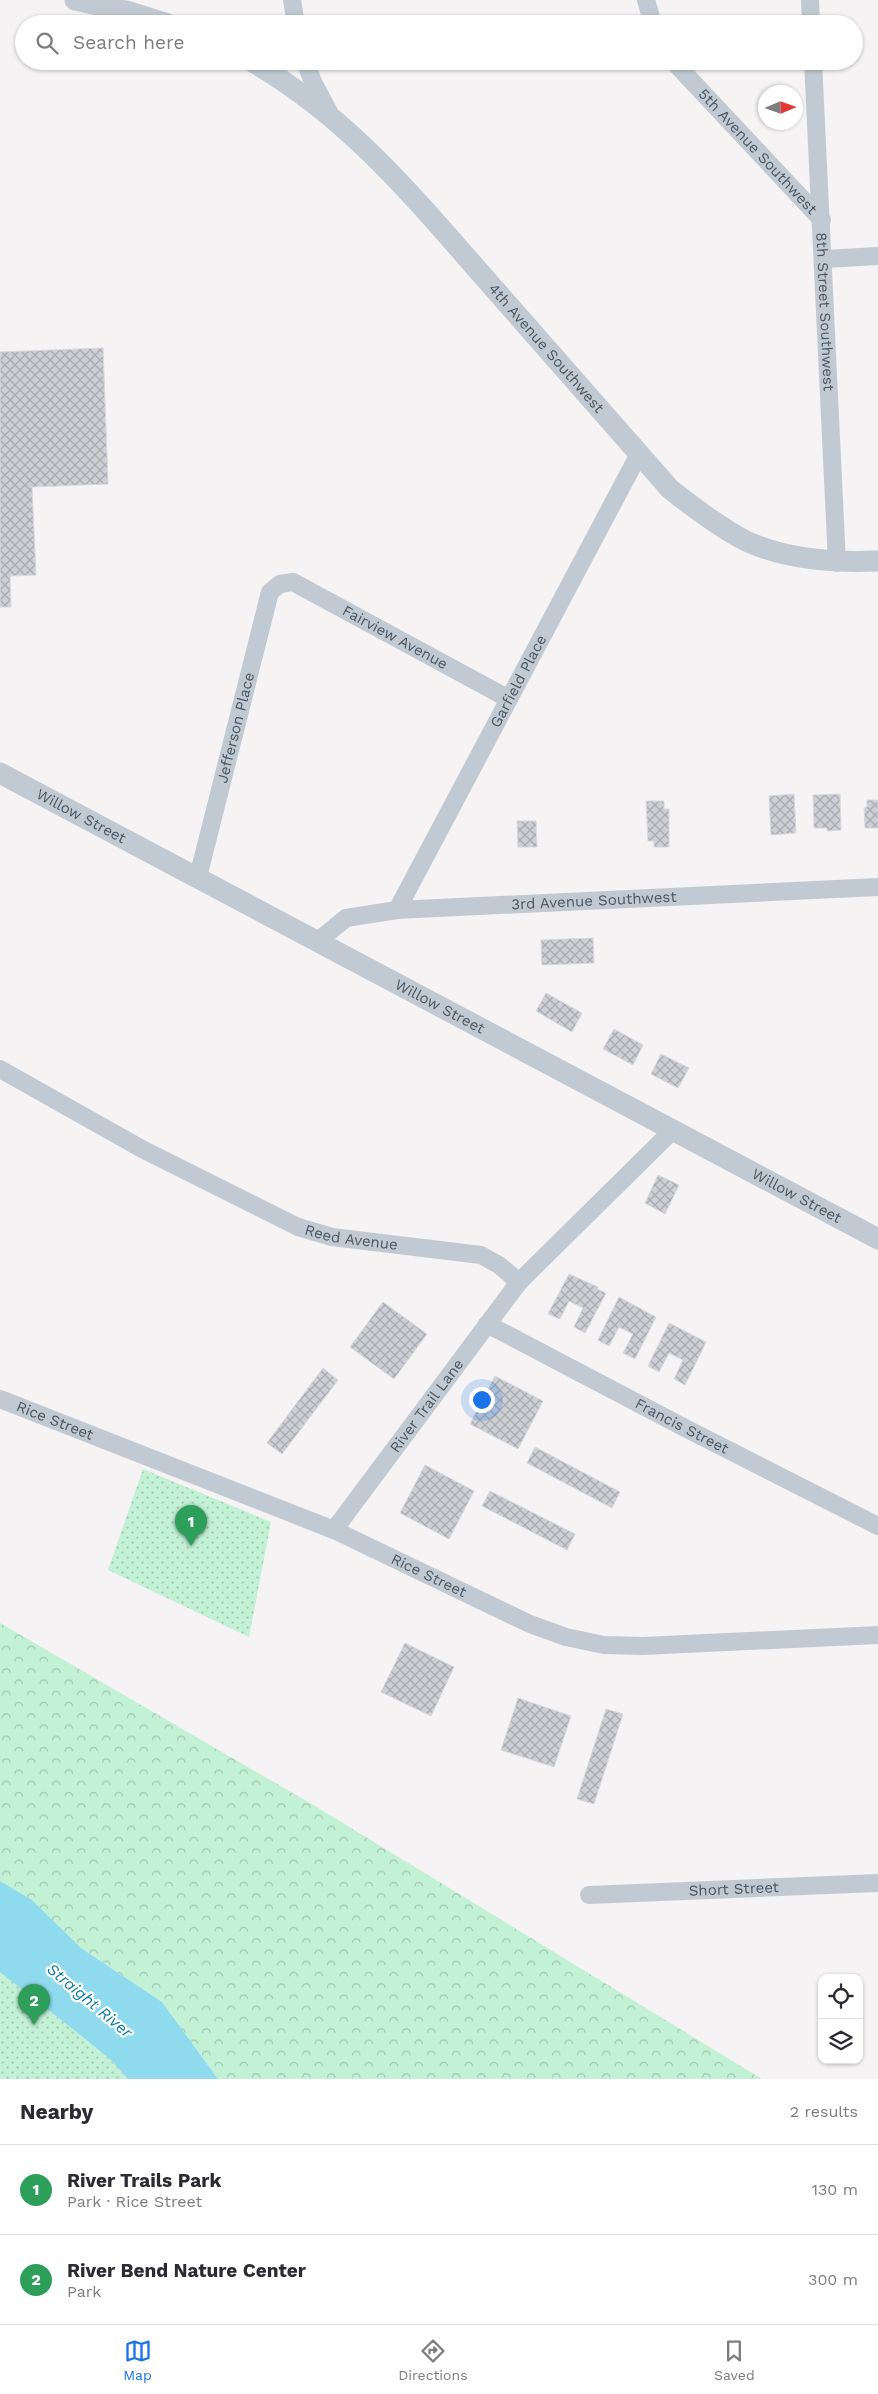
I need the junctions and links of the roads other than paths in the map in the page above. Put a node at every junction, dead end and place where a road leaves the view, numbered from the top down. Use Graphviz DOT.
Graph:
graph roads {
  1 [pos="75,0"];
  2 [pos="292,0"];
  3 [pos="646,0"];
  4 [pos="810,0"];
  5 [pos="140,15"];
  6 [pos="294,15"];
  7 [pos="650,15"];
  8 [pos="811,15"];
  9 [pos="267,70"];
  10 [pos="308,70"];
  11 [pos="681,70"];
  12 [pos="814,70"];
  13 [pos="330,115"];
  14 [pos="822,220"];
  15 [pos="878,256"];
  16 [pos="824,259"];
  17 [pos="639,454"];
  18 [pos="878,561"];
  19 [pos="838,563"];
  20 [pos="280,584"];
  21 [pos="509,699"];
  22 [pos="0,773"];
  23 [pos="198,877"];
  24 [pos="878,887"];
  25 [pos="398,910"];
  26 [pos="318,941"];
  27 [pos="0,1069"];
  28 [pos="672,1131"];
  29 [pos="878,1239"];
  30 [pos="519,1282"];
  31 [pos="487,1324"];
  32 [pos="0,1399"];
  33 [pos="878,1526"];
  34 [pos="334,1530"];
  35 [pos="878,1635"];
  36 [pos="878,1883"];
  37 [pos="589,1895"];
  1 -- 5 [label="street"];
  2 -- 6 [label="street"];
  3 -- 7 [label="street"];
  4 -- 8 [label="street"];
  9 -- 13 [label="street, 4th Avenue Southwest"];
  10 -- 13 [label="street"];
  11 -- 14 [label="street, 5th Avenue Southwest"];
  12 -- 14 [label="street, 8th Street Southwest"];
  13 -- 17 [label="street, 4th Avenue Southwest"];
  14 -- 16 [label="street, 8th Street Southwest"];
  15 -- 16 [label="street"];
  16 -- 19 [label="street, 8th Street Southwest"];
  17 -- 19 [label="street, 4th Avenue Southwest"];
  17 -- 21 [label="street, Garfield Place"];
  18 -- 19 [label="street, 4th Avenue Southwest"];
  20 -- 21 [label="street, Fairview Avenue"];
  20 -- 23 [label="street, Jefferson Place"];
  21 -- 25 [label="street, Garfield Place"];
  22 -- 23 [label="street, Willow Street"];
  23 -- 26 [label="street, Willow Street"];
  24 -- 25 [label="street, 3rd Avenue Southwest"];
  25 -- 26 [label="street, 3rd Avenue Southwest"];
  26 -- 28 [label="street, Willow Street"];
  27 -- 30 [label="street, Reed Avenue"];
  28 -- 29 [label="street, Willow Street"];
  28 -- 30 [label="street"];
  30 -- 31 [label="street, River Trail Lane"];
  31 -- 33 [label="street, Francis Street"];
  31 -- 34 [label="street, River Trail Lane"];
  32 -- 34 [label="street, Rice Street"];
  34 -- 35 [label="street, Rice Street"];
  36 -- 37 [label="street, Short Street"];
}
